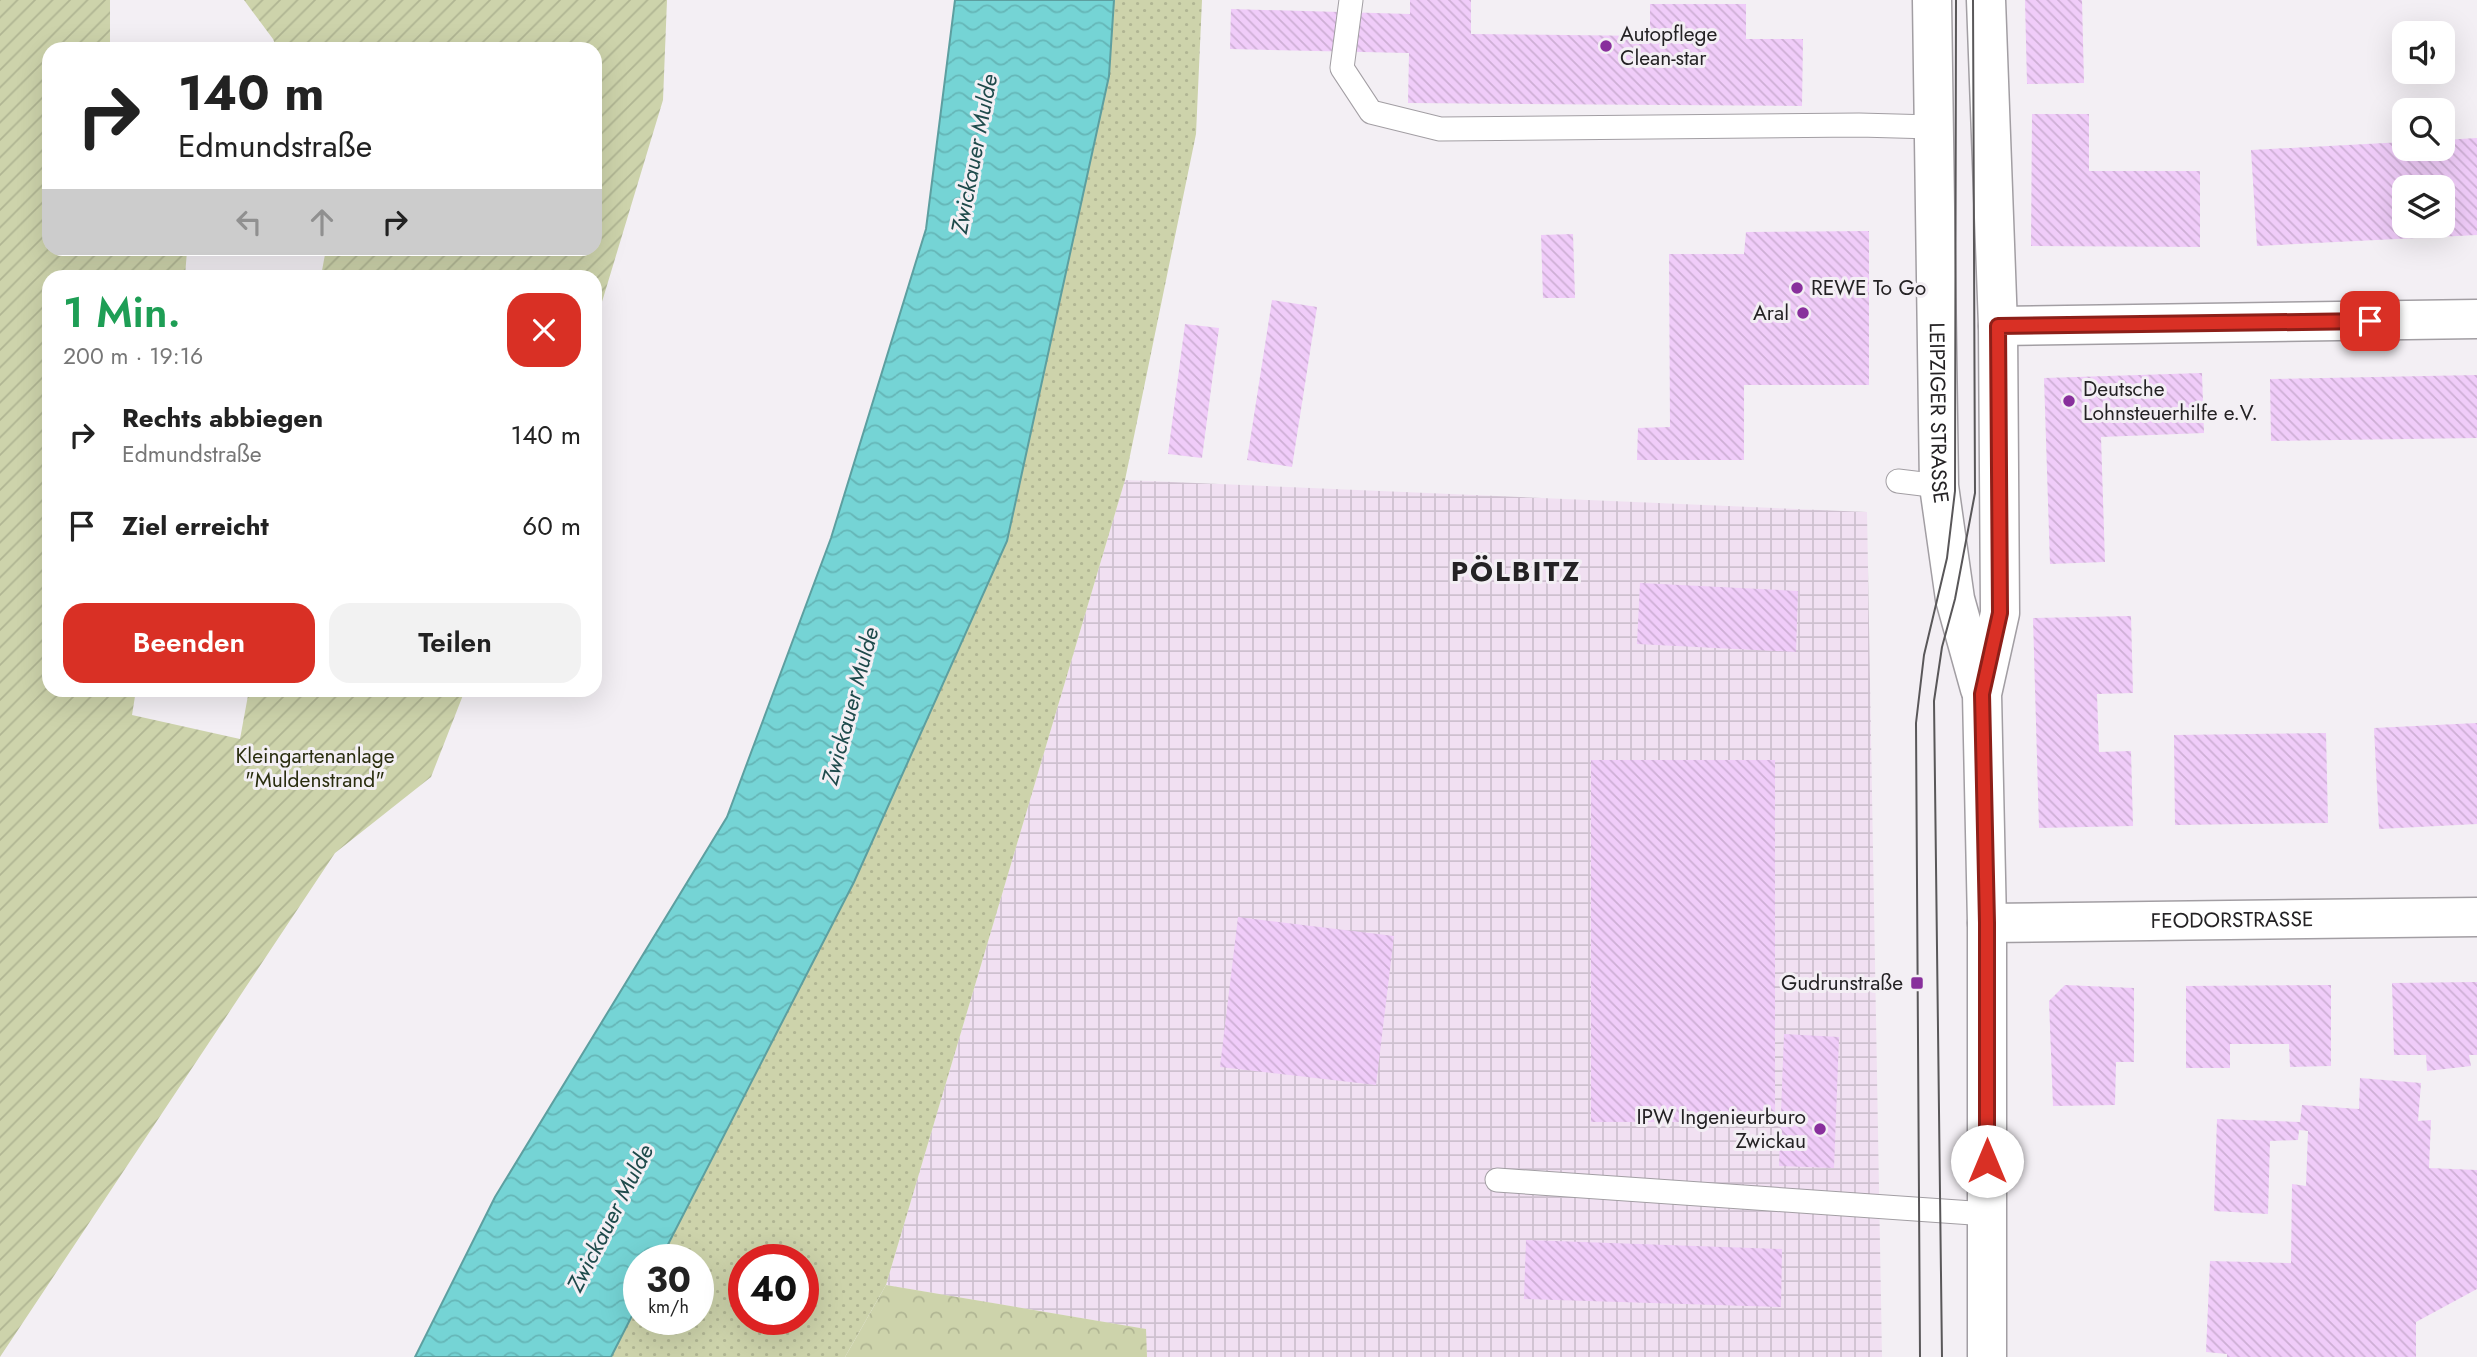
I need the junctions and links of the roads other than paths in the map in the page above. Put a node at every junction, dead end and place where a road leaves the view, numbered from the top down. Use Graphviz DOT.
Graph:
graph roads {
  1 [pos="1351,0"];
  2 [pos="1932,0"];
  3 [pos="1986,0"];
  4 [pos="1933,127"];
  5 [pos="2477,319"];
  6 [pos="1998,326"];
  7 [pos="1898,481"];
  8 [pos="1939,486"];
  9 [pos="1982,694"];
  10 [pos="2477,917"];
  11 [pos="1987,923"];
  12 [pos="1497,1180"];
  13 [pos="1987,1214"];
  14 [pos="1987,1357"];
  1 -- 4 [label="lane"];
  2 -- 4 [label="street, LEIPZIGER STRASSE"];
  3 -- 6 [label="street, LEIPZIGER STRASSE"];
  4 -- 8 [label="street, LEIPZIGER STRASSE"];
  5 -- 6 [label="street"];
  6 -- 9 [label="street, LEIPZIGER STRASSE"];
  7 -- 8 [label="lane"];
  8 -- 9 [label="street, LEIPZIGER STRASSE"];
  9 -- 11 [label="street, LEIPZIGER STRASSE"];
  10 -- 11 [label="street, FEODORSTRASSE"];
  11 -- 13 [label="street, LEIPZIGER STRASSE"];
  12 -- 13 [label="lane"];
  13 -- 14 [label="street, LEIPZIGER STRASSE"];
}
